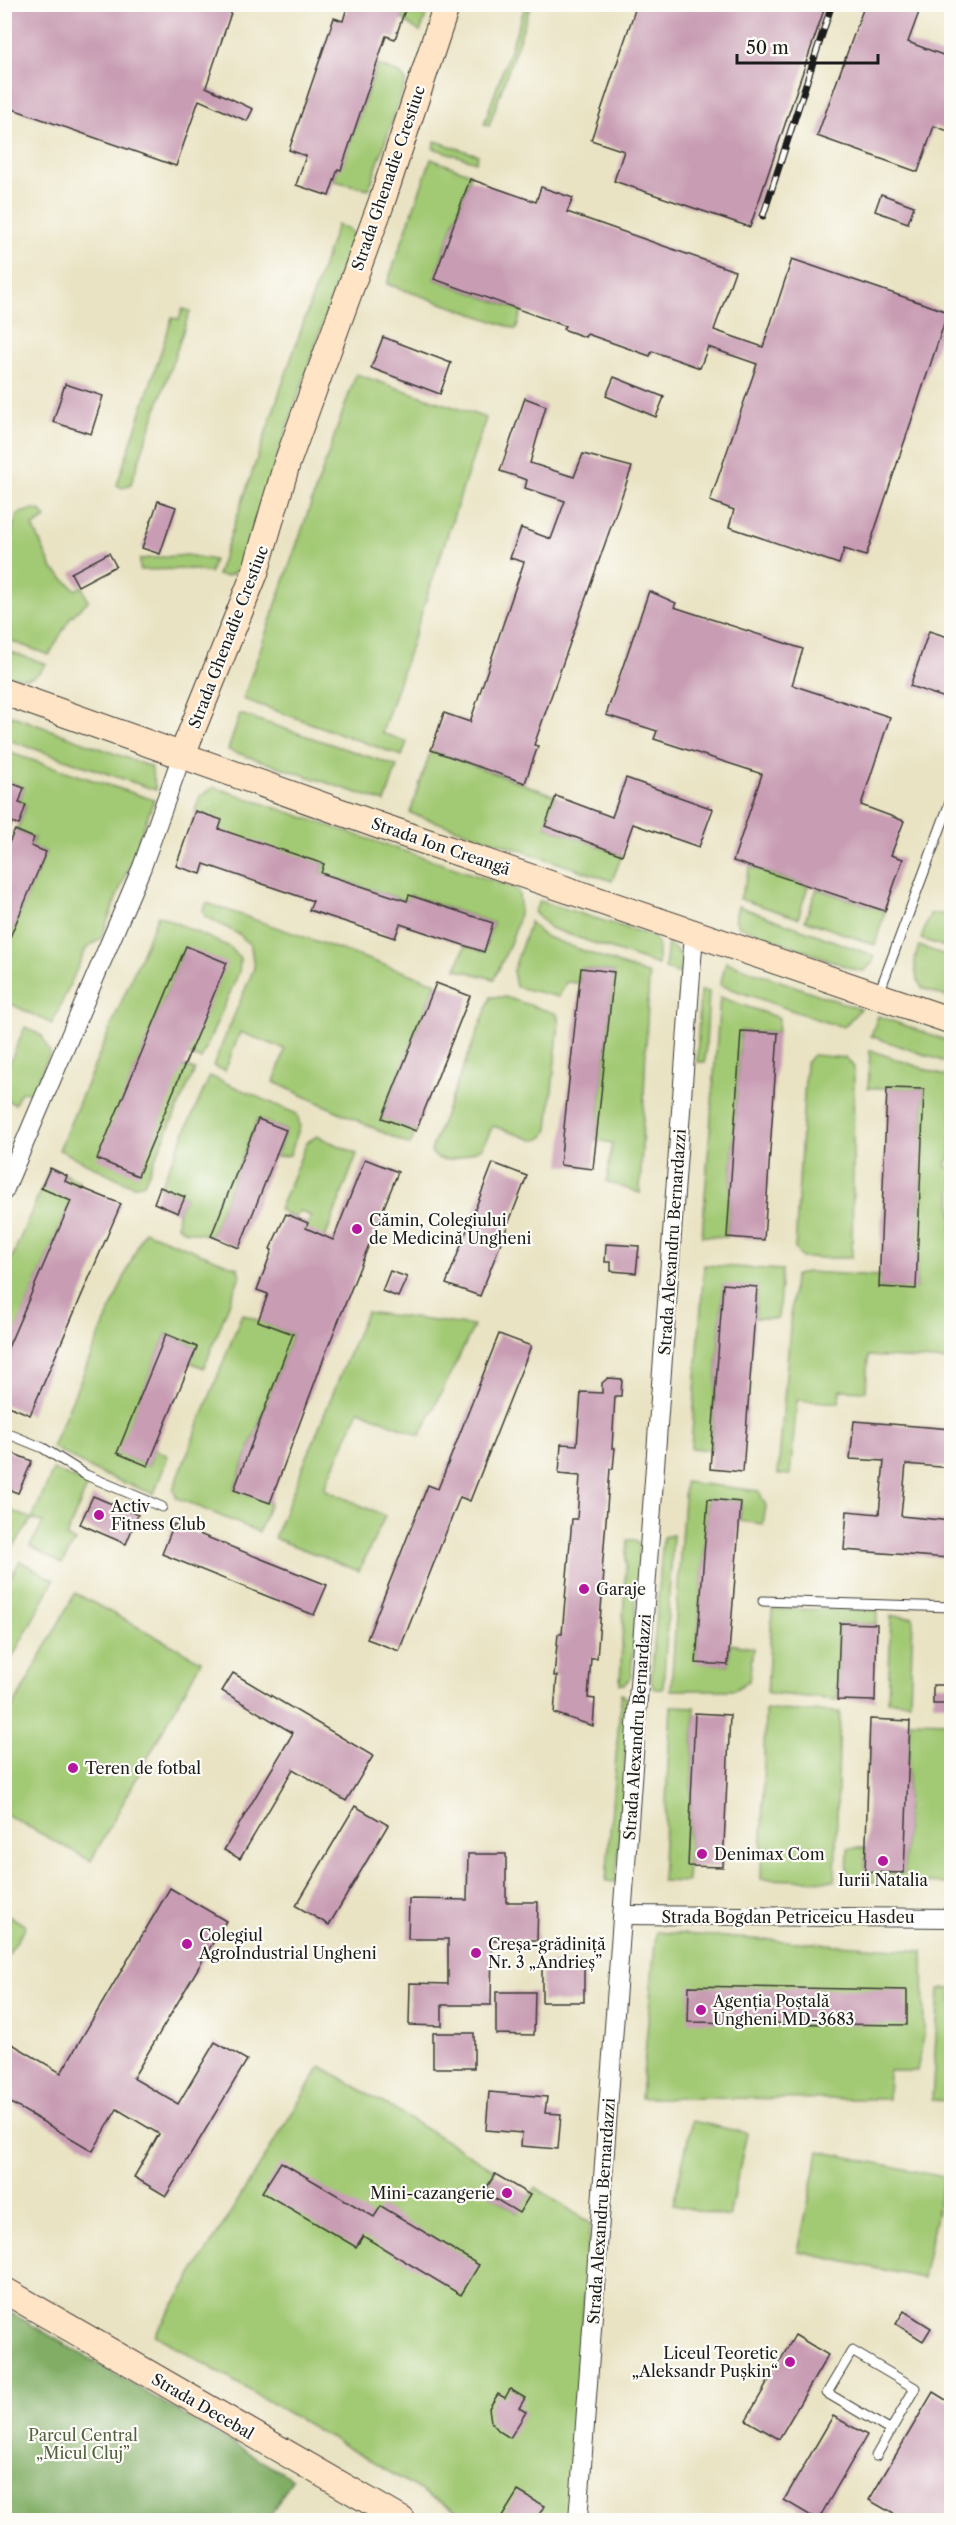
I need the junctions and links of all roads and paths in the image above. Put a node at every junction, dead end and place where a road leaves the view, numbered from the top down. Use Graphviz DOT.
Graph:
graph roads {
  1 [pos="447,4"];
  2 [pos="4,693"];
  3 [pos="182,755"];
  4 [pos="951,797"];
  5 [pos="694,933"];
  6 [pos="879,996"];
  7 [pos="951,1021"];
  8 [pos="4,1191"];
  9 [pos="4,1432"];
  10 [pos="162,1507"];
  11 [pos="763,1601"];
  12 [pos="951,1607"];
  13 [pos="624,1915"];
  14 [pos="951,1918"];
  15 [pos="4,2290"];
  16 [pos="891,2431"];
  17 [pos="876,2456"];
  18 [pos="394,2518"];
  19 [pos="578,2520"];
  1 -- 3 [label="street, Strada Ghenadie Crestiuc"];
  2 -- 3 [label="street, Strada Ion Creangă"];
  3 -- 5 [label="street, Strada Ion Creangă"];
  3 -- 8 [label="street, Strada Ghenadie Crestiuc"];
  4 -- 6 [label="lane"];
  5 -- 6 [label="street, Strada Ion Creangă"];
  5 -- 13 [label="street, Strada Alexandru Bernardazzi"];
  6 -- 7 [label="street, Strada Ion Creangă"];
  9 -- 10 [label="lane"];
  11 -- 12 [label="lane"];
  13 -- 14 [label="street, Strada Bogdan Petriceicu Hasdeu"];
  13 -- 19 [label="street, Strada Alexandru Bernardazzi"];
  15 -- 18 [label="street, Strada Decebal"];
  16 -- 16 [label="lane"];
  16 -- 17 [label="lane"];
}
